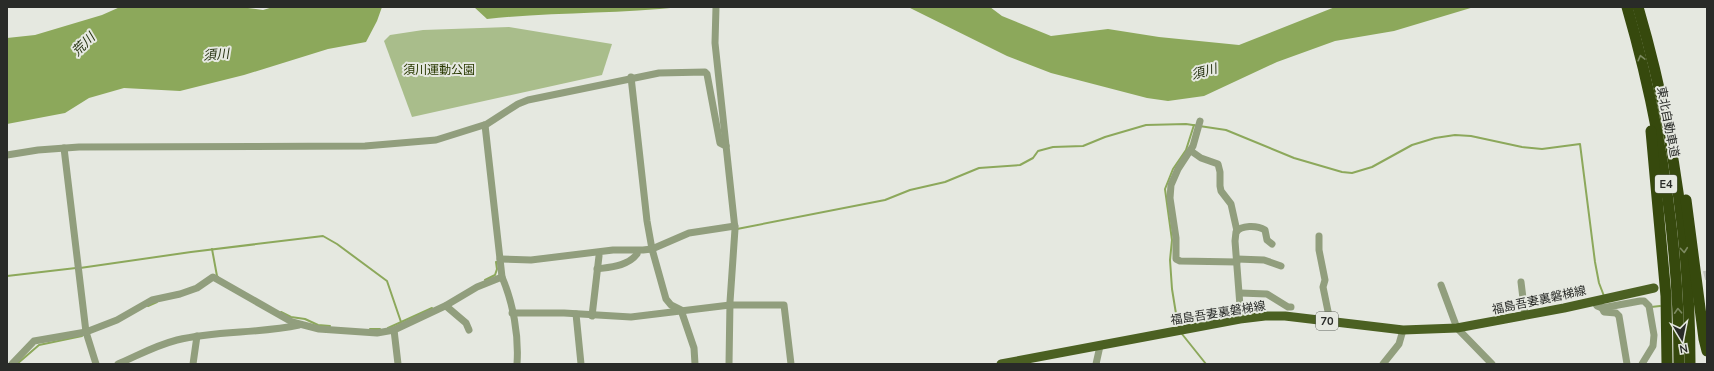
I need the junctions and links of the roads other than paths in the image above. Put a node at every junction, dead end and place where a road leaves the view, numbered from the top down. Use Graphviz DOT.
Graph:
graph roads {
  1 [pos="716,7"];
  2 [pos="1627,7"];
  3 [pos="1638,7"];
  4 [pos="1651,74"];
  5 [pos="631,77"];
  6 [pos="1200,121"];
  7 [pos="485,125"];
  8 [pos="726,146"];
  9 [pos="64,148"];
  10 [pos="1191,151"];
  11 [pos="7,155"];
  12 [pos="735,226"];
  13 [pos="1237,231"];
  14 [pos="1319,236"];
  15 [pos="1272,244"];
  16 [pos="652,249"];
  17 [pos="637,254"];
  18 [pos="599,256"];
  19 [pos="500,259"];
  20 [pos="1237,261"];
  21 [pos="1281,266"];
  22 [pos="598,269"];
  23 [pos="502,277"];
  24 [pos="1521,282"];
  25 [pos="1441,286"];
  26 [pos="1654,288"];
  27 [pos="1240,293"];
  28 [pos="1594,301"];
  29 [pos="730,305"];
  30 [pos="446,306"];
  31 [pos="1291,307"];
  32 [pos="1602,308"];
  33 [pos="681,310"];
  34 [pos="512,313"];
  35 [pos="576,314"];
  36 [pos="1525,315"];
  37 [pos="592,316"];
  38 [pos="1241,319"];
  39 [pos="1330,322"];
  40 [pos="302,324"];
  41 [pos="1457,328"];
  42 [pos="394,330"];
  43 [pos="469,330"];
  44 [pos="1403,330"];
  45 [pos="87,334"];
  46 [pos="197,336"];
  47 [pos="1100,346"];
  48 [pos="1707,350"];
  49 [pos="133,361"];
  50 [pos="12,364"];
  51 [pos="96,364"];
  52 [pos="118,364"];
  53 [pos="194,364"];
  54 [pos="398,364"];
  55 [pos="517,364"];
  56 [pos="581,364"];
  57 [pos="696,364"];
  58 [pos="728,364"];
  59 [pos="791,364"];
  60 [pos="1001,364"];
  61 [pos="1096,364"];
  62 [pos="1383,364"];
  63 [pos="1492,364"];
  64 [pos="1627,364"];
  65 [pos="1642,364"];
  66 [pos="1666,364"];
  67 [pos="1679,364"];
  68 [pos="1690,364"];
  1 -- 8 [label="street"];
  4 -- 2 [label="highway, 東北自動車道 / E4, one-way"];
  3 -- 4 [label="highway, 東北自動車道 / E4"];
  4 -- 48 [label="highway"];
  4 -- 66 [label="highway"];
  67 -- 4 [label="highway, 東北自動車道 / E4, one-way"];
  4 -- 68 [label="highway, 東北自動車道 / E4, one-way"];
  5 -- 7 [label="street"];
  5 -- 8 [label="street"];
  5 -- 16 [label="street"];
  6 -- 10 [label="street"];
  7 -- 9 [label="street"];
  7 -- 19 [label="street"];
  8 -- 12 [label="street"];
  9 -- 11 [label="street"];
  9 -- 45 [label="street"];
  10 -- 13 [label="street"];
  10 -- 20 [label="street"];
  12 -- 16 [label="street"];
  12 -- 29 [label="street"];
  13 -- 15 [label="street"];
  13 -- 20 [label="street"];
  14 -- 39 [label="street"];
  16 -- 19 [label="street"];
  16 -- 33 [label="street"];
  17 -- 22 [label="street"];
  18 -- 22 [label="street"];
  19 -- 23 [label="street"];
  20 -- 21 [label="street"];
  20 -- 27 [label="street"];
  22 -- 37 [label="street"];
  23 -- 30 [label="street"];
  23 -- 34 [label="street"];
  24 -- 36 [label="street"];
  25 -- 41 [label="street"];
  26 -- 28 [label="main road, 福島吾妻裏磐梯線 / 70"];
  27 -- 31 [label="street"];
  27 -- 38 [label="street"];
  28 -- 32 [label="street"];
  28 -- 36 [label="main road, 福島吾妻裏磐梯線 / 70"];
  29 -- 33 [label="street"];
  29 -- 58 [label="street"];
  29 -- 59 [label="street"];
  30 -- 42 [label="street"];
  30 -- 43 [label="street"];
  32 -- 64 [label="street"];
  32 -- 65 [label="street"];
  33 -- 37 [label="street"];
  33 -- 57 [label="street"];
  34 -- 35 [label="street"];
  34 -- 55 [label="street"];
  35 -- 37 [label="street"];
  35 -- 56 [label="street"];
  36 -- 41 [label="main road, 福島吾妻裏磐梯線 / 70"];
  38 -- 39 [label="main road, 福島吾妻裏磐梯線 / 70"];
  38 -- 47 [label="main road, 福島吾妻裏磐梯線 / 70"];
  39 -- 44 [label="main road, 福島吾妻裏磐梯線 / 70"];
  40 -- 42 [label="street"];
  40 -- 45 [label="street"];
  40 -- 46 [label="street"];
  41 -- 44 [label="main road, 福島吾妻裏磐梯線 / 70"];
  41 -- 63 [label="street"];
  42 -- 54 [label="street"];
  44 -- 62 [label="street"];
  45 -- 50 [label="street"];
  45 -- 51 [label="street"];
  46 -- 49 [label="street"];
  46 -- 53 [label="street"];
  47 -- 60 [label="main road, 福島吾妻裏磐梯線 / 70"];
  47 -- 61 [label="street"];
  49 -- 52 [label="street"];
}
